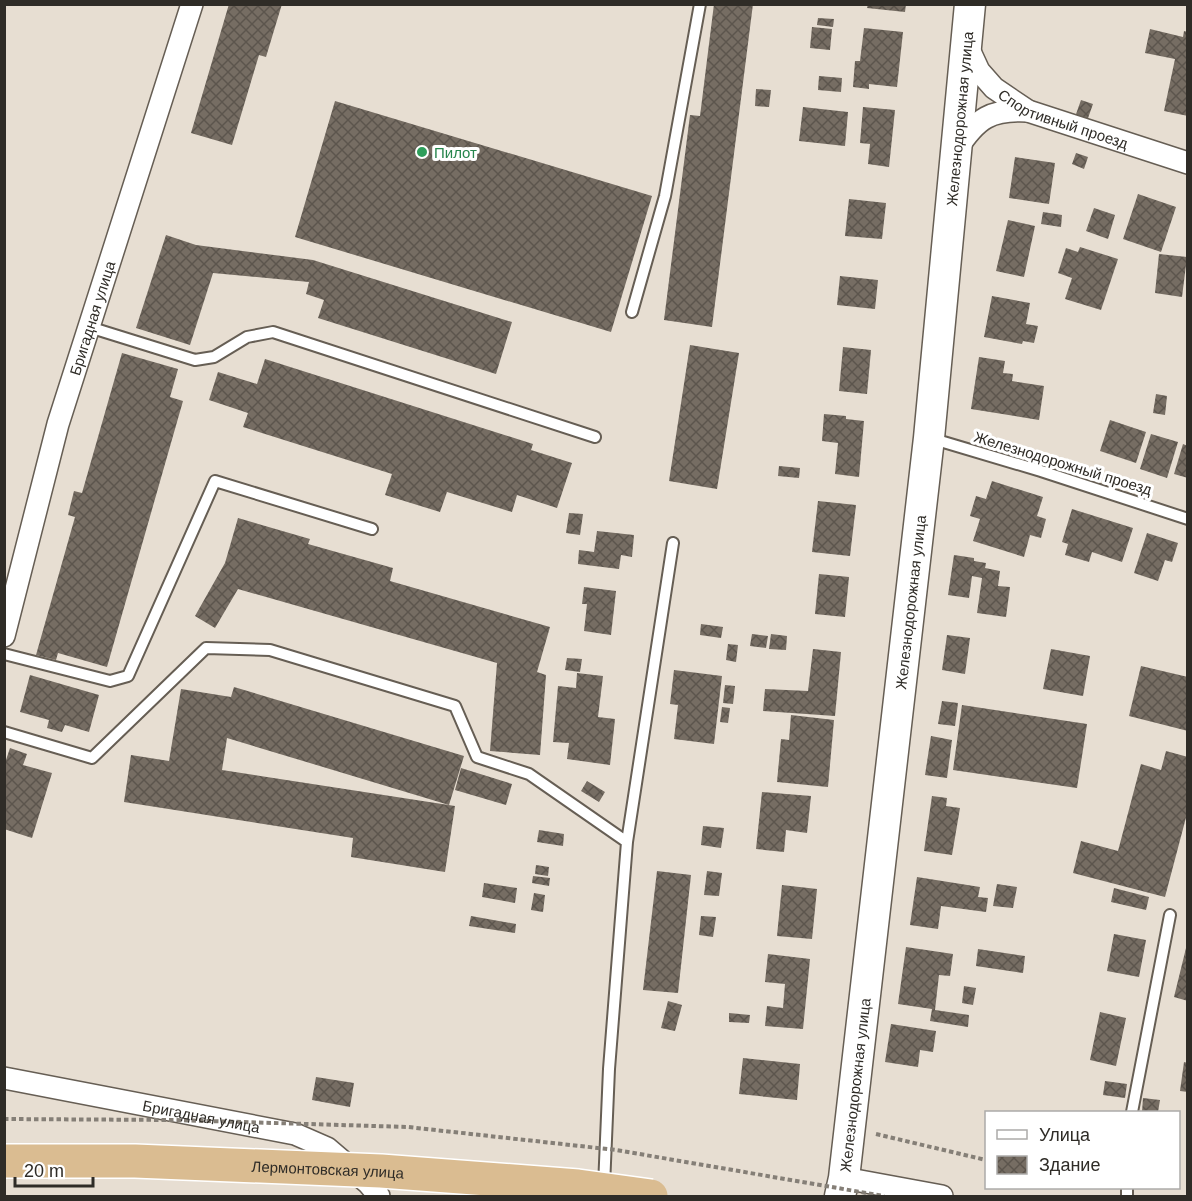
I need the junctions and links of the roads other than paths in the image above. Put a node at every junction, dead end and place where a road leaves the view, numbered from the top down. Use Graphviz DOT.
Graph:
graph roads {
  1 [pos="192,4"];
  2 [pos="700,4"];
  3 [pos="970,4"];
  4 [pos="965,42"];
  5 [pos="1028,111"];
  6 [pos="954,153"];
  7 [pos="1188,163"];
  8 [pos="632,312"];
  9 [pos="89,327"];
  10 [pos="595,437"];
  11 [pos="929,438"];
  12 [pos="1188,519"];
  13 [pos="372,529"];
  14 [pos="673,543"];
  15 [pos="4,636"];
  16 [pos="4,654"];
  17 [pos="4,732"];
  18 [pos="627,842"];
  19 [pos="1170,915"];
  20 [pos="4,1078"];
  21 [pos="1132,1111"];
  22 [pos="4,1161"];
  23 [pos="842,1187"];
  24 [pos="379,1197"];
  25 [pos="603,1197"];
  26 [pos="651,1197"];
  27 [pos="942,1197"];
  1 -- 9 [label="street, Бригадная улица"];
  2 -- 8 [label="lane"];
  3 -- 4 [label="street, Железнодорожная улица"];
  4 -- 5 [label="street, Спортивный проезд"];
  4 -- 6 [label="street, Железнодорожная улица"];
  5 -- 6 [label="street"];
  5 -- 7 [label="street, Спортивный проезд"];
  6 -- 11 [label="street, Железнодорожная улица"];
  9 -- 10 [label="lane"];
  9 -- 15 [label="street, Бригадная улица"];
  11 -- 12 [label="lane, Железнодорожный проезд"];
  11 -- 23 [label="street, Железнодорожная улица"];
  13 -- 16 [label="lane"];
  14 -- 18 [label="lane"];
  17 -- 18 [label="lane"];
  18 -- 25 [label="lane"];
  19 -- 21 [label="lane"];
  20 -- 24 [label="street, Бригадная улица"];
  22 -- 26 [label="main road, Лермонтовская улица, bridge"];
  23 -- 27 [label="street"];
}
